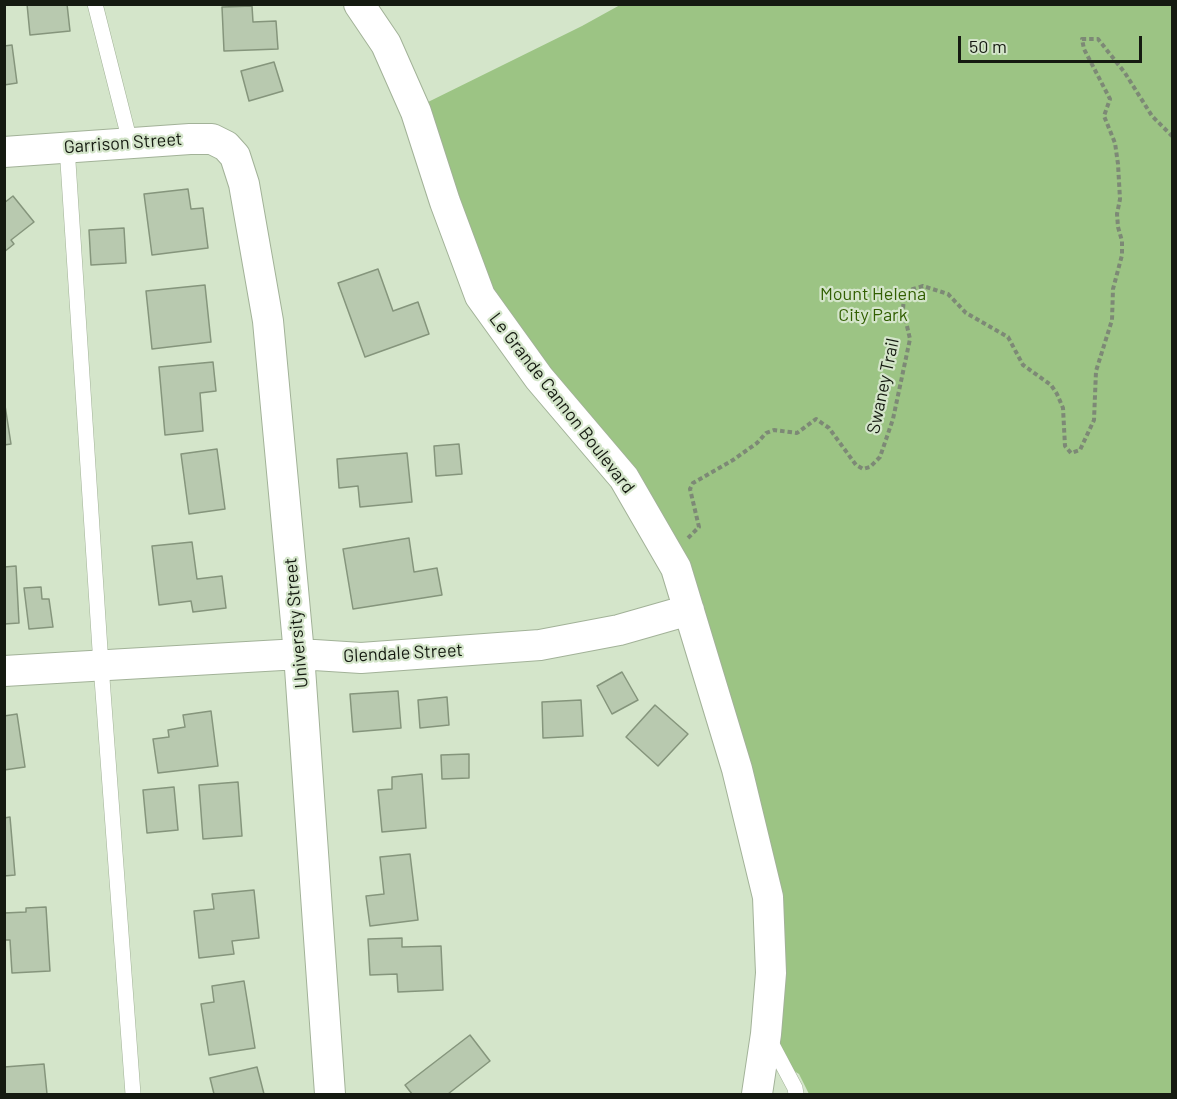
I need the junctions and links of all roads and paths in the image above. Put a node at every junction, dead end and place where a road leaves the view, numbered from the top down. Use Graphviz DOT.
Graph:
graph roads {
  1 [pos="95,4"];
  2 [pos="359,4"];
  3 [pos="1173,136"];
  4 [pos="130,142"];
  5 [pos="68,147"];
  6 [pos="4,152"];
  7 [pos="235,156"];
  8 [pos="666,548"];
  9 [pos="689,610"];
  10 [pos="299,654"];
  11 [pos="101,665"];
  12 [pos="4,671"];
  13 [pos="766,1034"];
  14 [pos="133,1095"];
  15 [pos="330,1095"];
  16 [pos="757,1095"];
  17 [pos="796,1095"];
  1 -- 4 [label="lane"];
  2 -- 8 [label="street, Le Grande Cannon Boulevard"];
  3 -- 8 [label="path, Swaney Trail"];
  4 -- 5 [label="street, Garrison Street"];
  4 -- 7 [label="street, Garrison Street"];
  5 -- 6 [label="street, Garrison Street"];
  5 -- 11 [label="lane"];
  7 -- 10 [label="street, University Street"];
  8 -- 9 [label="street, Le Grande Cannon Boulevard"];
  9 -- 10 [label="street, Glendale Street"];
  9 -- 13 [label="street, Le Grande Cannon Boulevard"];
  10 -- 11 [label="street, Glendale Street"];
  10 -- 15 [label="street, University Street"];
  11 -- 12 [label="street, Glendale Street"];
  11 -- 14 [label="lane"];
  13 -- 16 [label="street, Le Grande Cannon Boulevard"];
  13 -- 17 [label="lane"];
}
